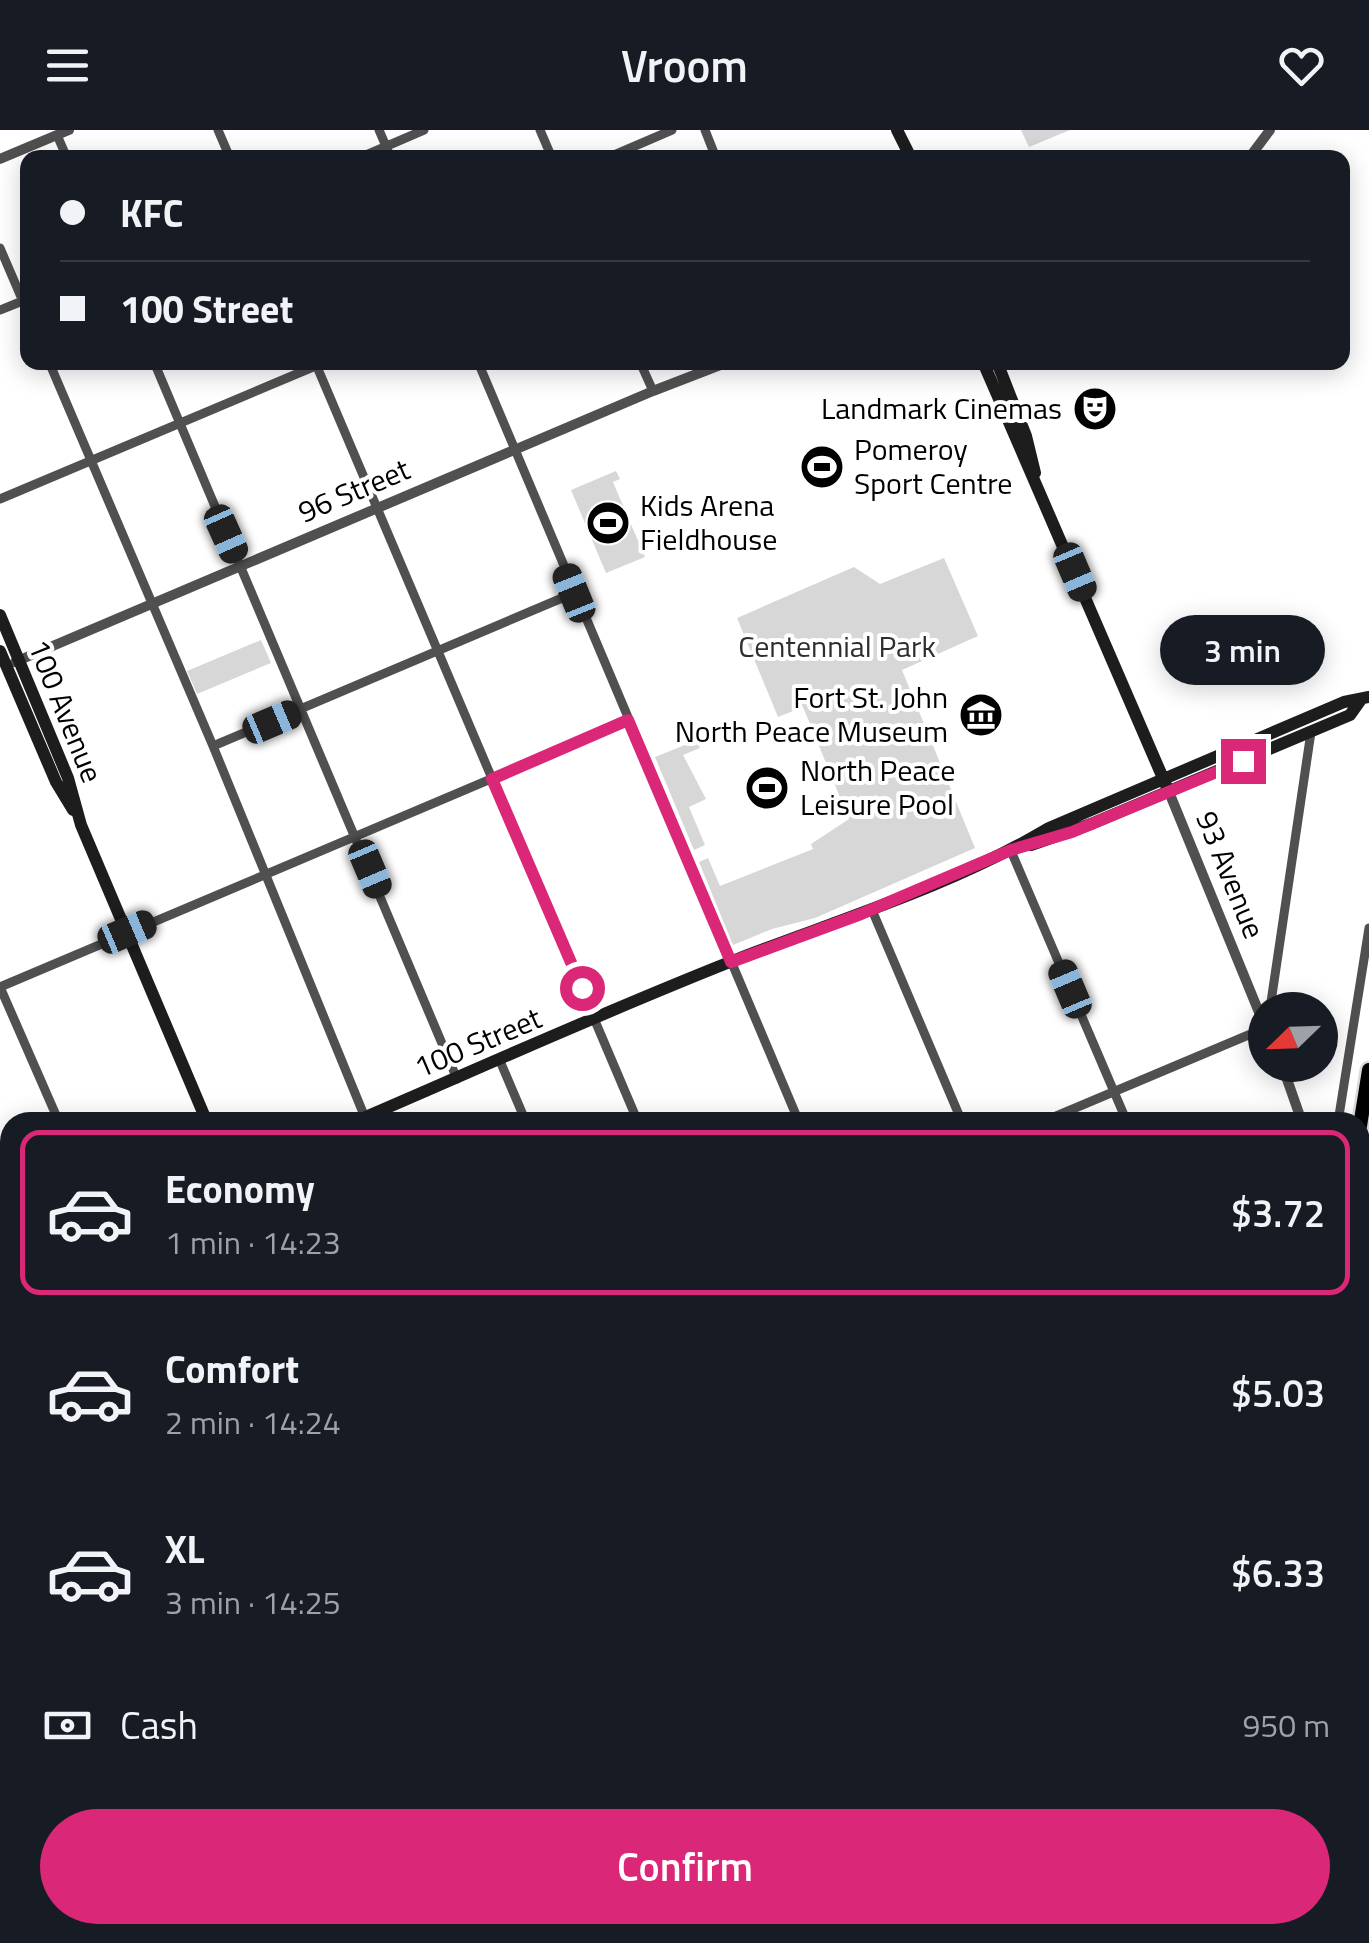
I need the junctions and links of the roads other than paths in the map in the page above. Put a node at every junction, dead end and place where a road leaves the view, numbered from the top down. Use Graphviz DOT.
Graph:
graph roads {
  1 [pos="69,130"];
  2 [pos="379,130"];
  3 [pos="424,130"];
  4 [pos="672,130"];
  5 [pos="57,135"];
  6 [pos="386,146"];
  7 [pos="21,150"];
  8 [pos="64,150"];
  9 [pos="377,150"];
  10 [pos="388,150"];
  11 [pos="626,150"];
  12 [pos="0,248"];
  13 [pos="20,290"];
  14 [pos="51,370"];
  15 [pos="157,370"];
  16 [pos="305,370"];
  17 [pos="321,370"];
  18 [pos="481,370"];
  19 [pos="644,370"];
  20 [pos="707,370"];
  21 [pos="986,370"];
  22 [pos="1001,370"];
  23 [pos="653,391"];
  24 [pos="180,425"];
  25 [pos="514,450"];
  26 [pos="91,462"];
  27 [pos="1037,481"];
  28 [pos="0,498"];
  29 [pos="378,508"];
  30 [pos="240,566"];
  31 [pos="574,593"];
  32 [pos="152,604"];
  33 [pos="0,615"];
  34 [pos="0,651"];
  35 [pos="439,652"];
  36 [pos="8,665"];
  37 [pos="1365,699"];
  38 [pos="301,709"];
  39 [pos="628,720"];
  40 [pos="1281,729"];
  41 [pos="1311,732"];
  42 [pos="213,746"];
  43 [pos="1243,761"];
  44 [pos="492,779"];
  45 [pos="1166,786"];
  46 [pos="356,837"];
  47 [pos="1011,850"];
  48 [pos="264,876"];
  49 [pos="872,910"];
  50 [pos="1369,928"];
  51 [pos="127,932"];
  52 [pos="731,962"];
  53 [pos="0,987"];
  54 [pos="1251,992"];
  55 [pos="1272,992"];
  56 [pos="595,1020"];
  57 [pos="1248,1035"];
  58 [pos="500,1061"];
  59 [pos="1369,1070"];
  60 [pos="458,1079"];
  61 [pos="1289,1082"];
  62 [pos="1114,1092"];
  63 [pos="55,1112"];
  64 [pos="203,1112"];
  65 [pos="358,1112"];
  66 [pos="383,1112"];
  67 [pos="522,1112"];
  68 [pos="634,1112"];
  69 [pos="795,1112"];
  70 [pos="958,1112"];
  71 [pos="1066,1112"];
  72 [pos="1123,1112"];
  73 [pos="1300,1112"];
  74 [pos="1340,1112"];
  75 [pos="1362,1112"];
  1 -- 5 [label="street"];
  2 -- 6 [label="street"];
  3 -- 6 [label="street"];
  4 -- 11 [label="street"];
  5 -- 7 [label="street"];
  5 -- 8 [label="street"];
  6 -- 9 [label="street"];
  6 -- 10 [label="street"];
  12 -- 13 [label="street"];
  14 -- 26 [label="street"];
  15 -- 24 [label="street"];
  16 -- 24 [label="street"];
  17 -- 29 [label="street"];
  18 -- 25 [label="street"];
  19 -- 23 [label="street"];
  20 -- 23 [label="street, 96 Street"];
  21 -- 27 [label="main road, 93 Avenue"];
  22 -- 27 [label="main road, 93 Avenue"];
  23 -- 25 [label="street, 96 Street"];
  24 -- 26 [label="street"];
  24 -- 30 [label="street"];
  25 -- 29 [label="street, 96 Street"];
  25 -- 31 [label="street"];
  26 -- 28 [label="street"];
  26 -- 32 [label="street"];
  27 -- 45 [label="main road, 93 Avenue"];
  29 -- 30 [label="street, 96 Street"];
  29 -- 35 [label="street"];
  30 -- 32 [label="street, 96 Street"];
  30 -- 38 [label="street"];
  31 -- 35 [label="street"];
  31 -- 39 [label="street"];
  32 -- 36 [label="street, 96 Street"];
  32 -- 42 [label="street"];
  33 -- 36 [label="main road, 100 Avenue"];
  34 -- 36 [label="main road, 100 Avenue"];
  35 -- 38 [label="street"];
  35 -- 44 [label="street"];
  36 -- 51 [label="main road, 100 Avenue"];
  37 -- 40 [label="main road, 100 Street"];
  37 -- 41 [label="main road, 100 Street"];
  38 -- 42 [label="street"];
  38 -- 46 [label="street"];
  39 -- 44 [label="street"];
  39 -- 52 [label="street"];
  40 -- 43 [label="main road"];
  40 -- 45 [label="main road, 100 Street"];
  41 -- 43 [label="main road, 100 Street"];
  41 -- 55 [label="street, 93 Avenue"];
  42 -- 48 [label="street"];
  43 -- 45 [label="main road, 100 Street"];
  44 -- 46 [label="street"];
  44 -- 56 [label="street"];
  45 -- 47 [label="main road, 100 Street"];
  45 -- 54 [label="street, 93 Avenue"];
  46 -- 48 [label="street"];
  46 -- 60 [label="street"];
  47 -- 49 [label="main road, 100 Street"];
  47 -- 62 [label="street"];
  48 -- 51 [label="street"];
  48 -- 65 [label="street"];
  49 -- 52 [label="main road, 100 Street"];
  49 -- 70 [label="street"];
  50 -- 74 [label="street"];
  51 -- 53 [label="street"];
  51 -- 64 [label="main road, 100 Avenue"];
  52 -- 56 [label="main road, 100 Street"];
  52 -- 69 [label="street"];
  53 -- 63 [label="street"];
  56 -- 58 [label="main road, 100 Street"];
  56 -- 68 [label="street"];
  57 -- 62 [label="street"];
  58 -- 60 [label="main road, 100 Street"];
  58 -- 67 [label="street"];
  59 -- 75 [label="highway"];
  60 -- 66 [label="main road, 100 Street"];
  61 -- 73 [label="street"];
  62 -- 71 [label="street"];
  62 -- 72 [label="street"];
}
